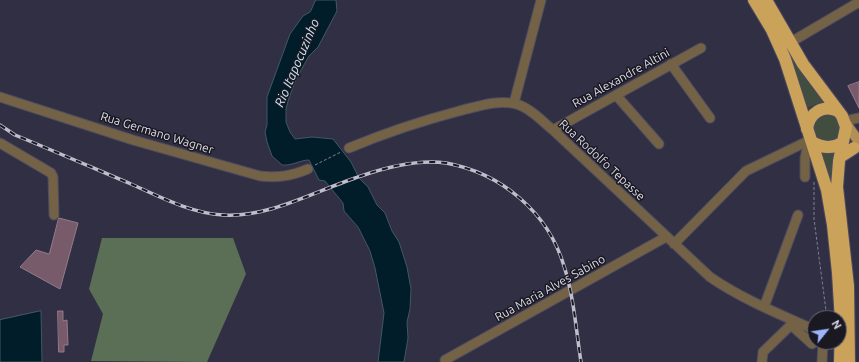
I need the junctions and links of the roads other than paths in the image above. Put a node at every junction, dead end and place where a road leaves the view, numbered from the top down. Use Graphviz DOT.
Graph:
graph roads {
  1 [pos="541,0"];
  2 [pos="754,0"];
  3 [pos="766,0"];
  4 [pos="859,2"];
  5 [pos="791,42"];
  6 [pos="701,48"];
  7 [pos="671,64"];
  8 [pos="616,95"];
  9 [pos="2,100"];
  10 [pos="514,103"];
  11 [pos="710,118"];
  12 [pos="843,118"];
  13 [pos="859,118"];
  14 [pos="553,130"];
  15 [pos="810,138"];
  16 [pos="843,142"];
  17 [pos="0,143"];
  18 [pos="659,144"];
  19 [pos="349,148"];
  20 [pos="857,148"];
  21 [pos="840,157"];
  22 [pos="308,169"];
  23 [pos="805,177"];
  24 [pos="54,215"];
  25 [pos="798,215"];
  26 [pos="666,237"];
  27 [pos="674,244"];
  28 [pos="764,307"];
  29 [pos="793,323"];
  30 [pos="807,327"];
  31 [pos="807,338"];
  32 [pos="823,350"];
  33 [pos="445,360"];
  34 [pos="762,362"];
  35 [pos="822,362"];
  36 [pos="840,362"];
  37 [pos="849,362"];
  1 -- 10 [label="street"];
  2 -- 15 [label="highway"];
  3 -- 5 [label="highway"];
  4 -- 5 [label="street"];
  5 -- 12 [label="highway"];
  6 -- 7 [label="street, Rua Alexandre Altini"];
  7 -- 8 [label="street, Rua Alexandre Altini"];
  7 -- 11 [label="street"];
  8 -- 14 [label="street, Rua Alexandre Altini"];
  8 -- 18 [label="street"];
  9 -- 22 [label="street, Rua Germano Wagner"];
  10 -- 14 [label="street, Rua Rodolfo Tepasse"];
  10 -- 19 [label="street"];
  12 -- 13 [label="street"];
  12 -- 15 [label="highway"];
  12 -- 16 [label="highway"];
  12 -- 20 [label="main road"];
  14 -- 26 [label="street, Rua Rodolfo Tepasse"];
  15 -- 16 [label="highway"];
  15 -- 23 [label="street"];
  15 -- 27 [label="street"];
  15 -- 36 [label="highway"];
  16 -- 20 [label="main road"];
  16 -- 21 [label="highway"];
  17 -- 24 [label="street"];
  20 -- 21 [label="highway"];
  21 -- 37 [label="highway"];
  25 -- 28 [label="street"];
  26 -- 27 [label="street, Rua Rodolfo Tepasse"];
  26 -- 33 [label="street, Rua Maria Alves Sabino"];
  27 -- 28 [label="street, Rua Rodolfo Tepasse"];
  28 -- 29 [label="street, Rua Rodolfo Tepasse"];
  29 -- 30 [label="street, Rua Rodolfo Tepasse"];
  29 -- 31 [label="street"];
  29 -- 34 [label="street"];
  32 -- 35 [label="street"];
}
